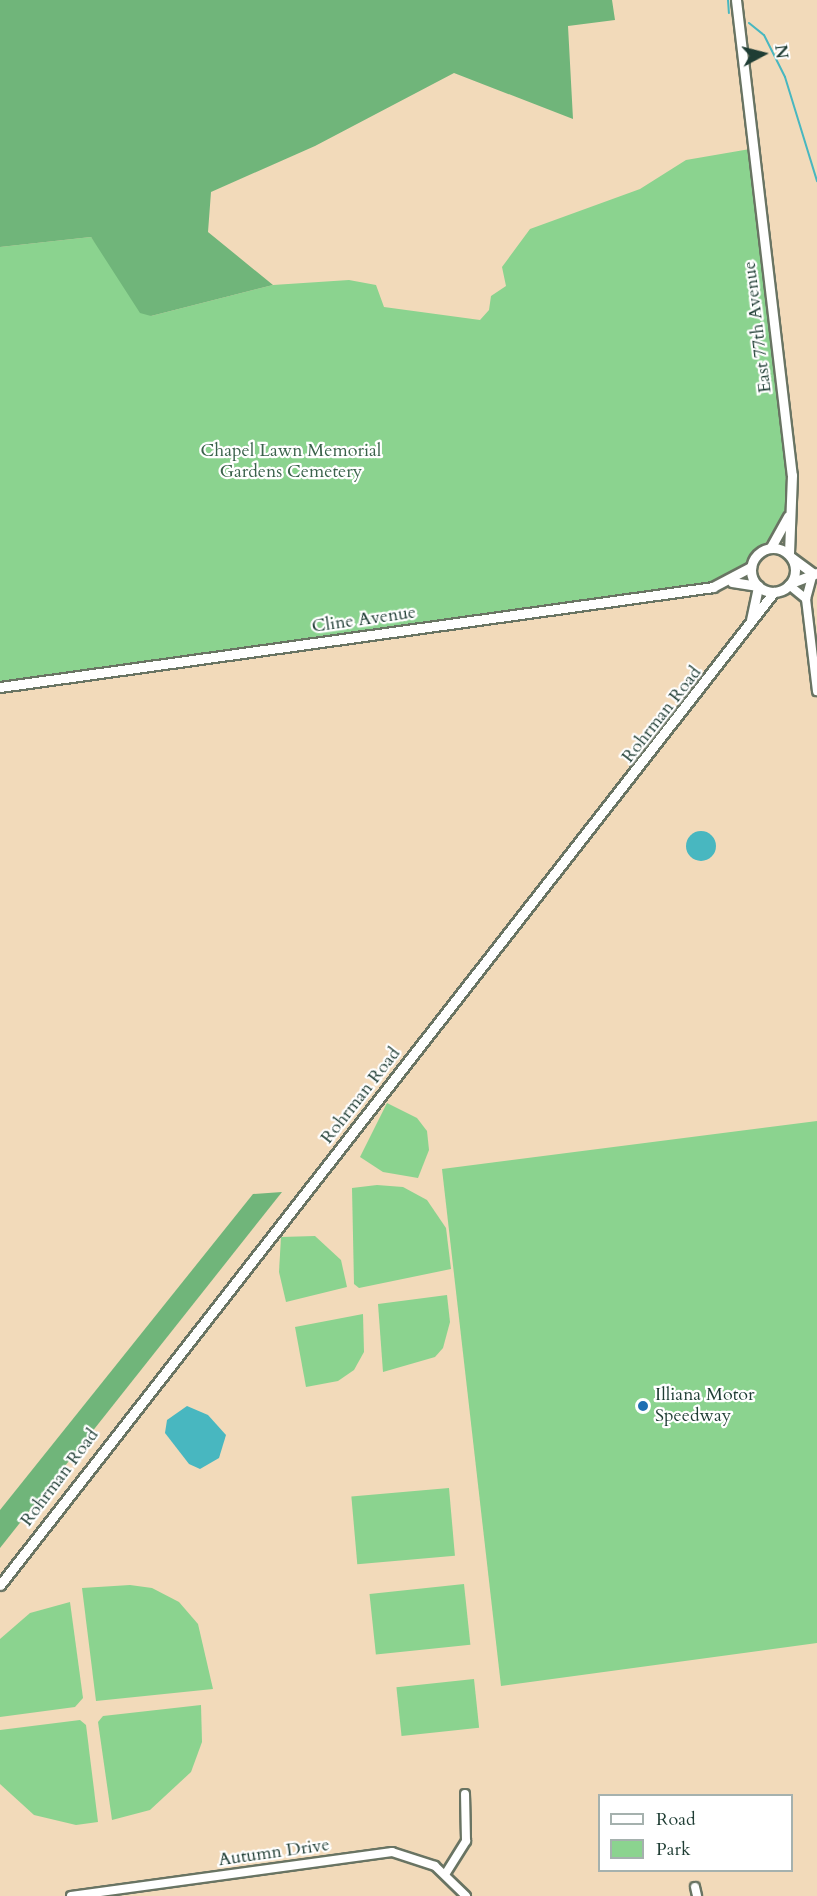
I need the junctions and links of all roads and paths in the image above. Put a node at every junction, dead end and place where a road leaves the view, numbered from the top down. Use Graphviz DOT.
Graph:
graph roads {
  1 [pos="736,0"];
  2 [pos="790,514"];
  3 [pos="771,547"];
  4 [pos="791,556"];
  5 [pos="751,567"];
  6 [pos="815,573"];
  7 [pos="732,582"];
  8 [pos="790,584"];
  9 [pos="758,586"];
  10 [pos="774,592"];
  11 [pos="806,599"];
  12 [pos="750,629"];
  13 [pos="0,687"];
  14 [pos="817,691"];
  15 [pos="0,1586"];
  16 [pos="465,1794"];
  17 [pos="446,1873"];
  18 [pos="695,1887"];
  19 [pos="71,1896"];
  20 [pos="466,1896"];
  21 [pos="697,1896"];
  1 -- 2 [label="street, East 77th Avenue"];
  2 -- 3 [label="street, East 77th Avenue"];
  2 -- 4 [label="street, East 77th Avenue"];
  3 -- 4 [label="street"];
  3 -- 5 [label="street"];
  4 -- 6 [label="street"];
  4 -- 8 [label="street"];
  5 -- 7 [label="street"];
  5 -- 9 [label="street"];
  6 -- 8 [label="street"];
  6 -- 11 [label="street"];
  7 -- 9 [label="street, Cline Avenue"];
  7 -- 13 [label="street, Cline Avenue"];
  8 -- 10 [label="street"];
  8 -- 11 [label="street"];
  9 -- 10 [label="street"];
  9 -- 12 [label="street, Rohrman Road"];
  10 -- 12 [label="street, Rohrman Road"];
  11 -- 14 [label="street"];
  12 -- 15 [label="street, Rohrman Road"];
  16 -- 17 [label="street"];
  17 -- 19 [label="street, Autumn Drive"];
  17 -- 20 [label="street, Autumn Drive"];
  18 -- 21 [label="street"];
}
